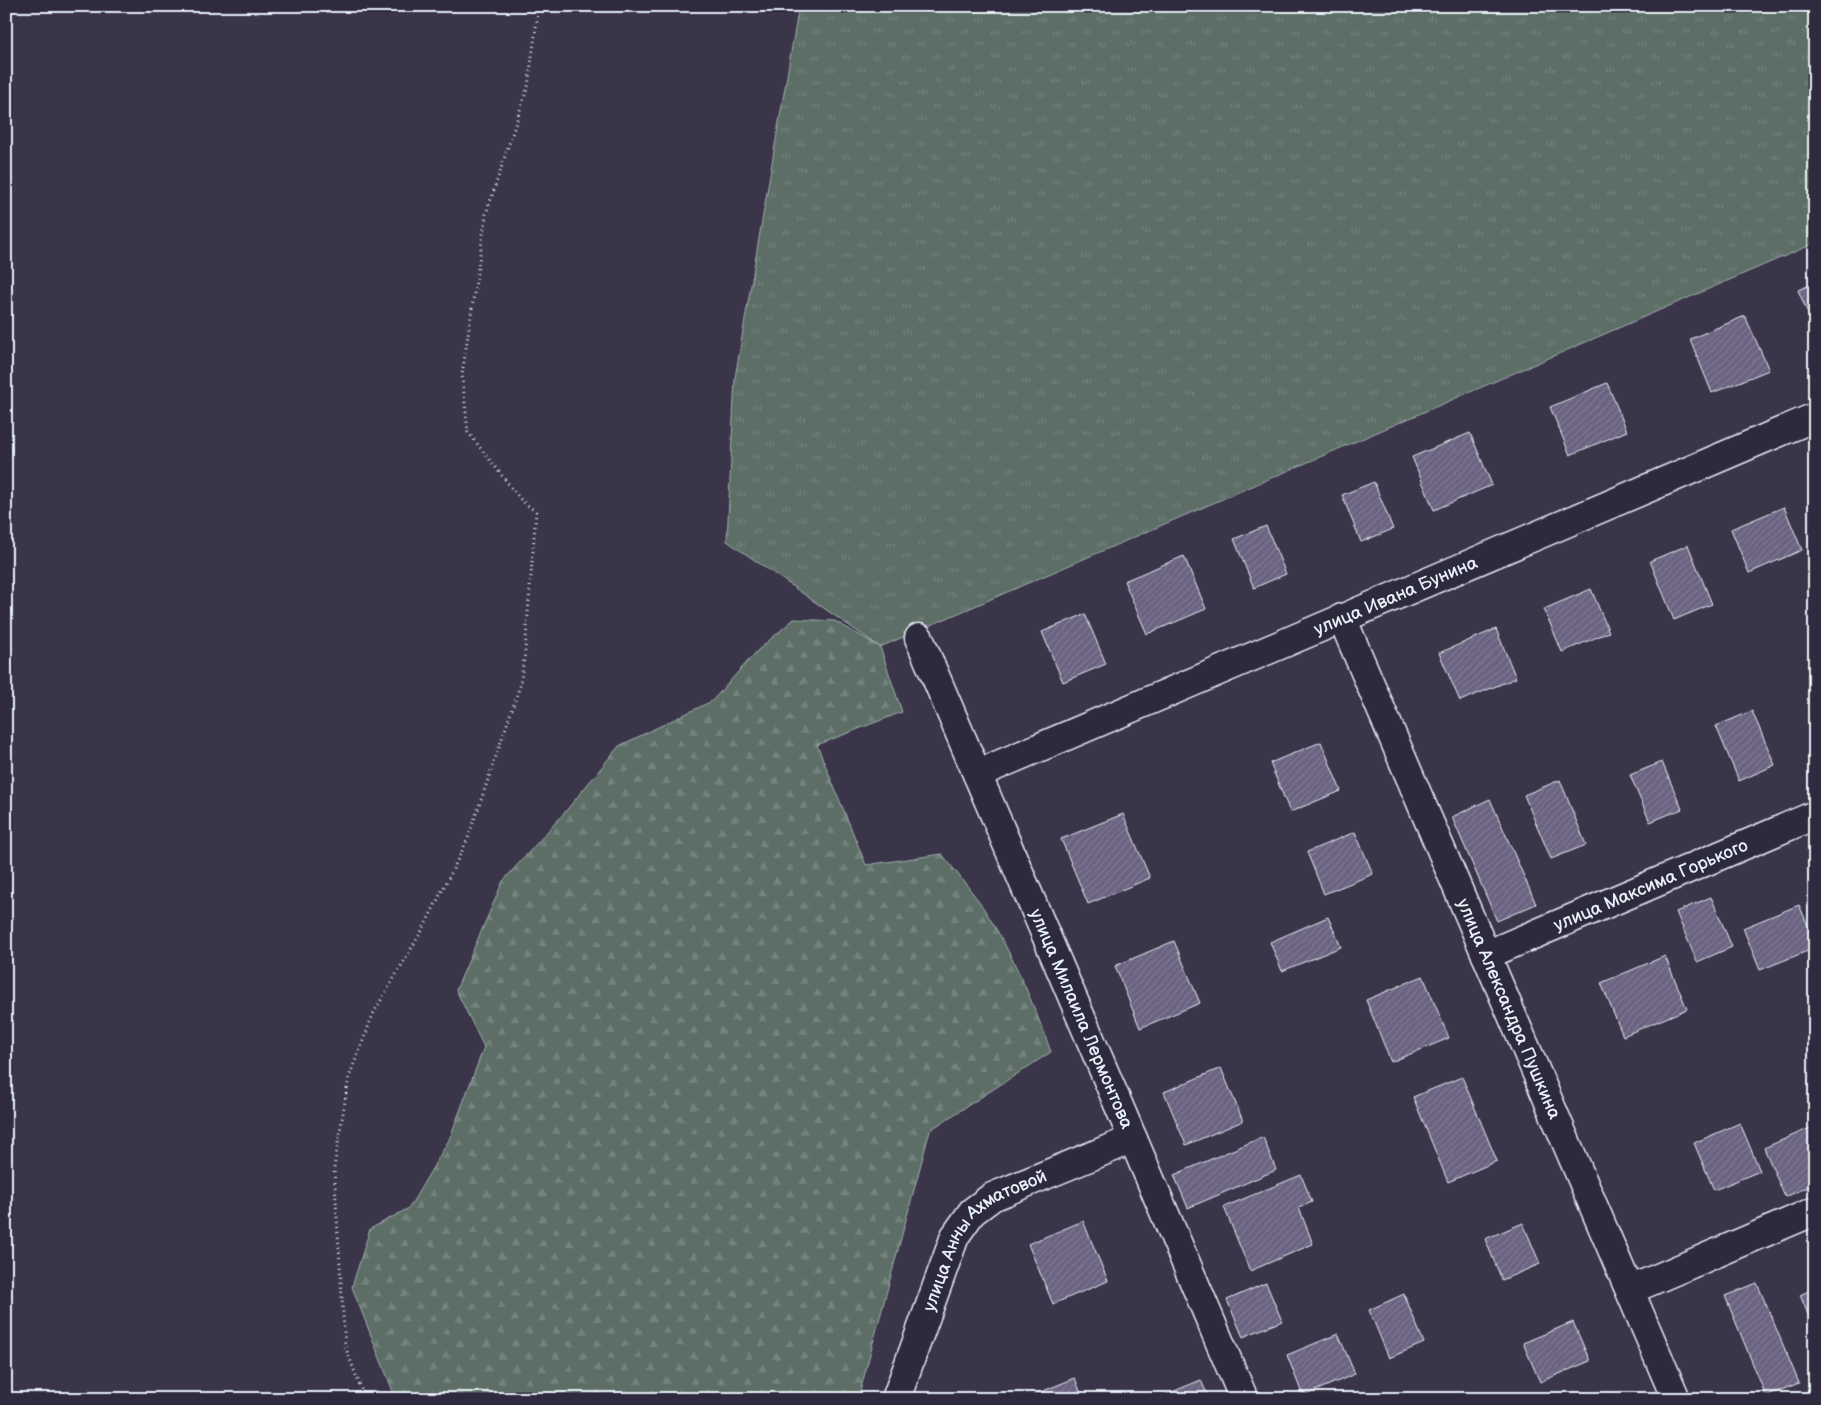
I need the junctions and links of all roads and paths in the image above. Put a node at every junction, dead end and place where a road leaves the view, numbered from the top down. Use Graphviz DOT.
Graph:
graph roads {
  1 [pos="539,6"];
  2 [pos="1815,417"];
  3 [pos="1342,618"];
  4 [pos="918,638"];
  5 [pos="977,774"];
  6 [pos="1815,815"];
  7 [pos="1486,955"];
  8 [pos="1133,1139"];
  9 [pos="1815,1211"];
  10 [pos="1630,1290"];
  11 [pos="365,1399"];
  12 [pos="896,1399"];
  13 [pos="1244,1399"];
  14 [pos="1676,1399"];
  1 -- 11 [label="path"];
  2 -- 3 [label="street, улица Ивана Бунина"];
  3 -- 5 [label="street, улица Ивана Бунина"];
  3 -- 7 [label="street, улица Александра Пушкина"];
  4 -- 5 [label="street, улица Милаила Лермонтова"];
  5 -- 8 [label="street, улица Милаила Лермонтова"];
  6 -- 7 [label="street, улица Максима Горького"];
  7 -- 10 [label="street, улица Александра Пушкина"];
  8 -- 12 [label="street, улица Анны Ахматовой"];
  8 -- 13 [label="street, улица Милаила Лермонтова"];
  9 -- 10 [label="street"];
  10 -- 14 [label="street, улица Александра Пушкина"];
}
